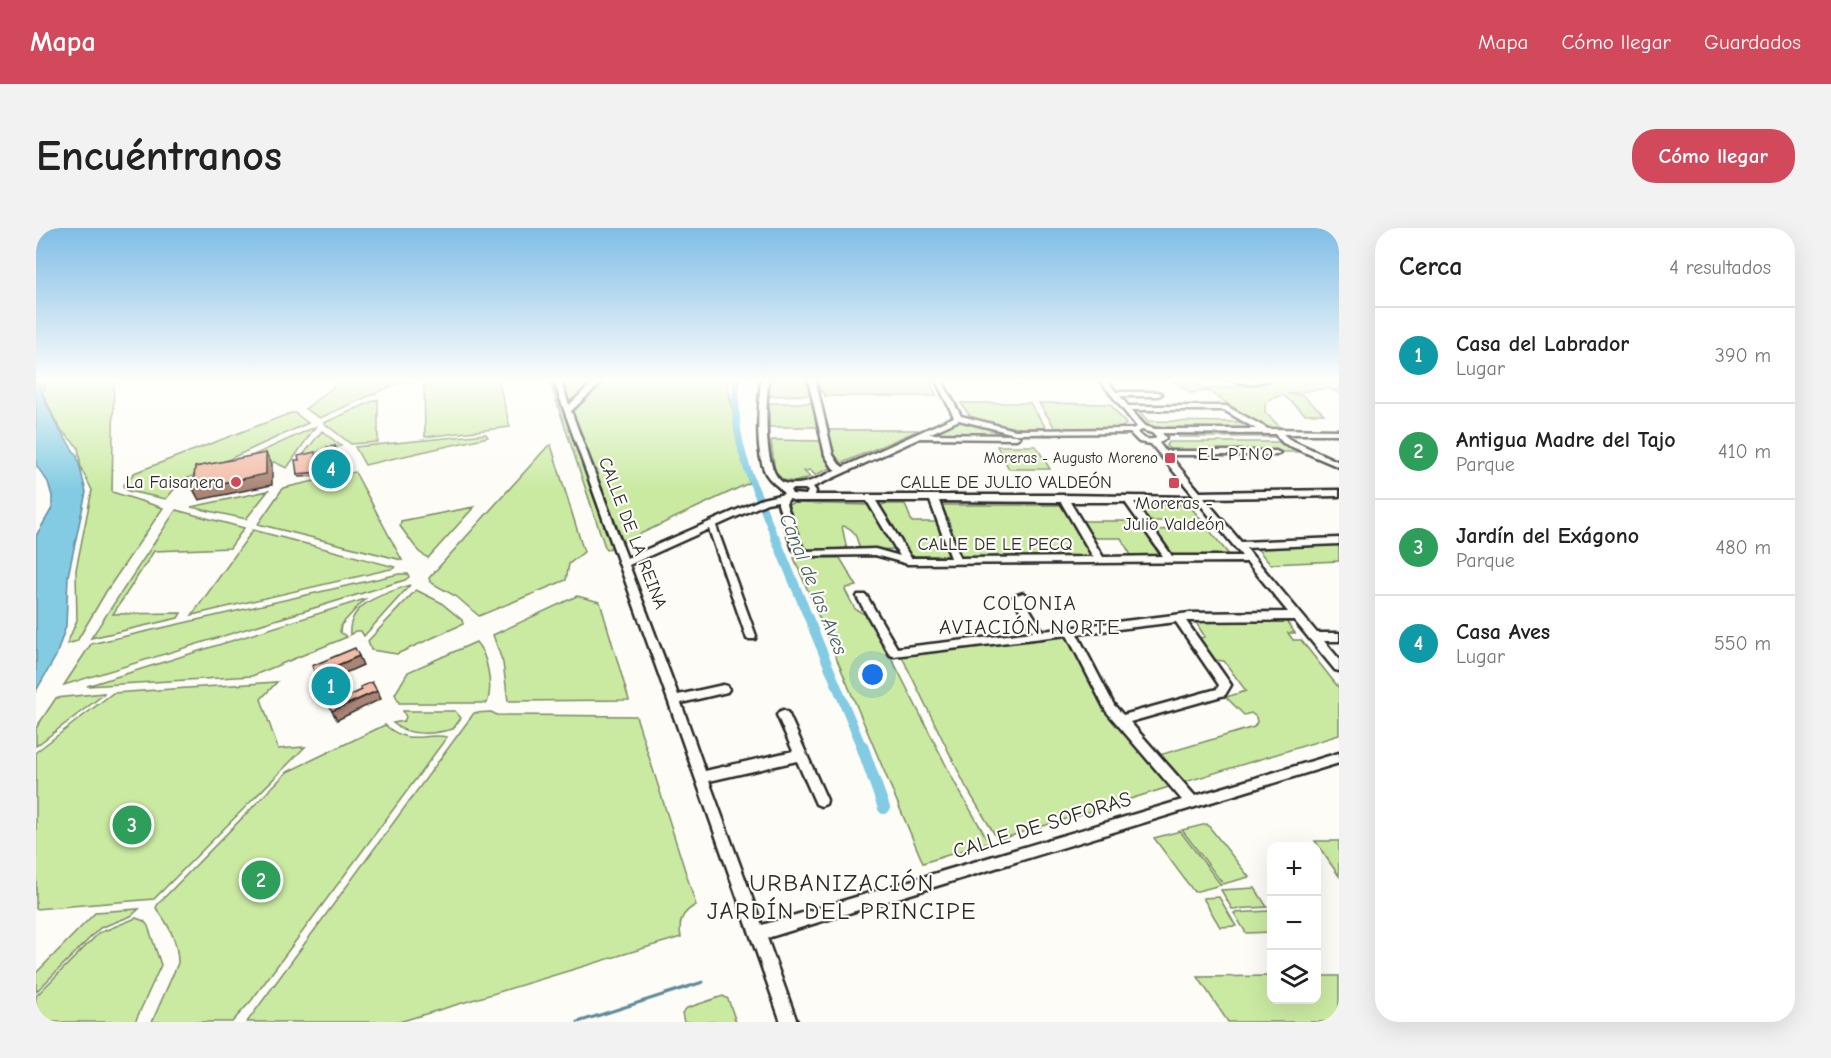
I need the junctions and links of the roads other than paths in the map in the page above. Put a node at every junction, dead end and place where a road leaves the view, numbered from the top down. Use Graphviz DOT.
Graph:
graph roads {
  1 [pos="569,416"];
  2 [pos="761,416"];
  3 [pos="819,416"];
  4 [pos="1132,416"];
  5 [pos="1240,416"];
  6 [pos="958,418"];
  7 [pos="1142,428"];
  8 [pos="1155,431"];
  9 [pos="1267,432"];
  10 [pos="1339,432"];
  11 [pos="1135,435"];
  12 [pos="1286,435"];
  13 [pos="921,436"];
  14 [pos="1339,438"];
  15 [pos="1158,440"];
  16 [pos="1163,453"];
  17 [pos="1276,453"];
  18 [pos="1339,465"];
  19 [pos="843,470"];
  20 [pos="807,486"];
  21 [pos="1339,493"];
  22 [pos="787,494"];
  23 [pos="810,496"];
  24 [pos="1199,497"];
  25 [pos="870,498"];
  26 [pos="933,498"];
  27 [pos="1063,498"];
  28 [pos="1127,499"];
  29 [pos="711,526"];
  30 [pos="1339,541"];
  31 [pos="1239,545"];
  32 [pos="1250,559"];
  33 [pos="1100,560"];
  34 [pos="1170,560"];
  35 [pos="908,561"];
  36 [pos="957,561"];
  37 [pos="625,563"];
  38 [pos="1023,596"];
  39 [pos="862,597"];
  40 [pos="1298,616"];
  41 [pos="1178,618"];
  42 [pos="1071,632"];
  43 [pos="1040,635"];
  44 [pos="751,636"];
  45 [pos="1315,637"];
  46 [pos="1339,637"];
  47 [pos="1339,667"];
  48 [pos="723,688"];
  49 [pos="674,700"];
  50 [pos="783,715"];
  51 [pos="1121,720"];
  52 [pos="801,755"];
  53 [pos="1339,758"];
  54 [pos="701,777"];
  55 [pos="820,800"];
  56 [pos="1193,802"];
  57 [pos="757,934"];
  58 [pos="789,1022"];
  1 -- 37 [label="street, CALLE DE LA REINA"];
  2 -- 22 [label="street"];
  3 -- 19 [label="street"];
  4 -- 7 [label="street"];
  5 -- 9 [label="street"];
  6 -- 11 [label="street"];
  6 -- 13 [label="street"];
  7 -- 8 [label="street"];
  7 -- 11 [label="street"];
  8 -- 9 [label="street"];
  8 -- 15 [label="street"];
  9 -- 12 [label="street"];
  10 -- 12 [label="street"];
  11 -- 13 [label="street"];
  11 -- 15 [label="street"];
  12 -- 14 [label="street"];
  12 -- 15 [label="street"];
  12 -- 18 [label="street"];
  13 -- 19 [label="street"];
  15 -- 16 [label="street"];
  16 -- 17 [label="street"];
  16 -- 24 [label="street"];
  19 -- 20 [label="street"];
  20 -- 22 [label="street"];
  20 -- 23 [label="street"];
  21 -- 24 [label="street, CALLE DE JULIO VALDEÓN"];
  22 -- 23 [label="street, CALLE DE JULIO VALDEÓN"];
  22 -- 29 [label="street"];
  22 -- 35 [label="street, CALLE DE LE PECQ"];
  23 -- 25 [label="street, CALLE DE JULIO VALDEÓN"];
  24 -- 28 [label="street, CALLE DE JULIO VALDEÓN"];
  24 -- 31 [label="street"];
  25 -- 26 [label="street, CALLE DE JULIO VALDEÓN"];
  25 -- 35 [label="street"];
  26 -- 27 [label="street, CALLE DE JULIO VALDEÓN"];
  26 -- 36 [label="street"];
  27 -- 28 [label="street, CALLE DE JULIO VALDEÓN"];
  27 -- 33 [label="street"];
  28 -- 34 [label="street"];
  29 -- 37 [label="street"];
  29 -- 44 [label="street"];
  30 -- 31 [label="street"];
  31 -- 32 [label="street"];
  32 -- 34 [label="street, CALLE DE LE PECQ"];
  32 -- 40 [label="street"];
  33 -- 34 [label="street, CALLE DE LE PECQ"];
  33 -- 36 [label="street, CALLE DE LE PECQ"];
  35 -- 36 [label="street, CALLE DE LE PECQ"];
  37 -- 49 [label="street, CALLE DE LA REINA"];
  38 -- 43 [label="street"];
  39 -- 43 [label="street"];
  40 -- 41 [label="street"];
  40 -- 45 [label="street"];
  41 -- 42 [label="street"];
  41 -- 51 [label="street"];
  42 -- 43 [label="street"];
  42 -- 51 [label="street"];
  45 -- 46 [label="street"];
  45 -- 47 [label="street"];
  48 -- 49 [label="street"];
  49 -- 54 [label="street, CALLE DE LA REINA"];
  50 -- 52 [label="street"];
  51 -- 56 [label="street"];
  52 -- 54 [label="street"];
  52 -- 55 [label="street"];
  53 -- 56 [label="street, CALLE DE SOFORAS"];
  54 -- 57 [label="street, CALLE DE LA REINA"];
  56 -- 57 [label="street, CALLE DE SOFORAS"];
  57 -- 58 [label="street, CALLE DE LA REINA"];
}
